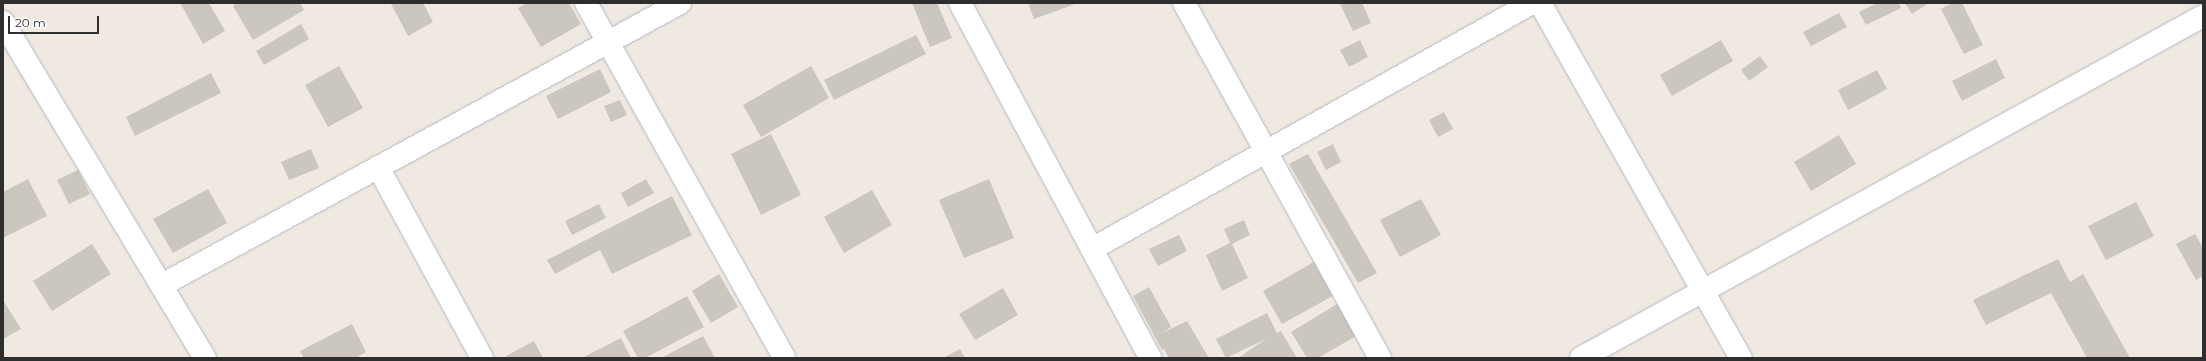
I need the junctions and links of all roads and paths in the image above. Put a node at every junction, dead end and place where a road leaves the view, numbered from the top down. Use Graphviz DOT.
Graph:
graph roads {
  1 [pos="586,3"];
  2 [pos="680,3"];
  3 [pos="960,3"];
  4 [pos="1184,3"];
  5 [pos="1532,3"];
  6 [pos="1540,3"];
  7 [pos="2203,16"];
  8 [pos="3,22"];
  9 [pos="607,41"];
  10 [pos="1266,152"];
  11 [pos="378,167"];
  12 [pos="1092,249"];
  13 [pos="162,286"];
  14 [pos="1703,290"];
  15 [pos="205,358"];
  16 [pos="482,358"];
  17 [pos="784,358"];
  18 [pos="1150,358"];
  19 [pos="1380,358"];
  20 [pos="1581,358"];
  21 [pos="1741,358"];
  1 -- 9 [label="street"];
  2 -- 9 [label="street"];
  3 -- 12 [label="street"];
  4 -- 10 [label="street"];
  5 -- 10 [label="street"];
  6 -- 14 [label="street"];
  7 -- 14 [label="street"];
  8 -- 13 [label="street"];
  9 -- 11 [label="street"];
  9 -- 17 [label="street"];
  10 -- 12 [label="street"];
  10 -- 19 [label="street"];
  11 -- 13 [label="street"];
  11 -- 16 [label="street"];
  12 -- 18 [label="street"];
  13 -- 15 [label="street"];
  14 -- 20 [label="street"];
  14 -- 21 [label="street"];
}
